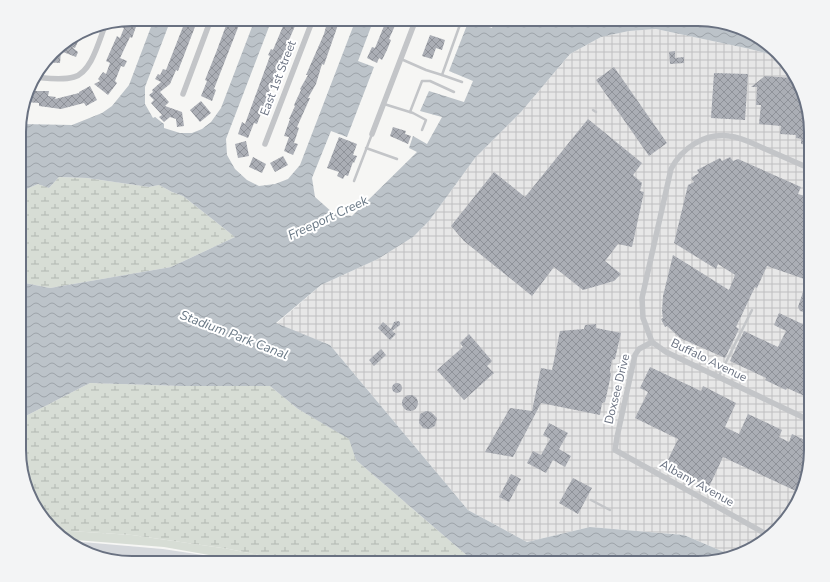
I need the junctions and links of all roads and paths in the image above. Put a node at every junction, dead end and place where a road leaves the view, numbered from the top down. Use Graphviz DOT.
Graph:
graph roads {
  1 [pos="208,26"];
  2 [pos="310,26"];
  3 [pos="413,26"];
  4 [pos="460,26"];
  5 [pos="103,30"];
  6 [pos="401,59"];
  7 [pos="442,75"];
  8 [pos="41,77"];
  9 [pos="462,82"];
  10 [pos="454,92"];
  11 [pos="183,94"];
  12 [pos="383,104"];
  13 [pos="410,112"];
  14 [pos="422,130"];
  15 [pos="372,134"];
  16 [pos="265,144"];
  17 [pos="366,148"];
  18 [pos="397,159"];
  19 [pos="804,166"];
  20 [pos="354,181"];
  21 [pos="752,310"];
  22 [pos="652,342"];
  23 [pos="718,377"];
  24 [pos="804,418"];
  25 [pos="615,450"];
  26 [pos="591,500"];
  27 [pos="610,510"];
  28 [pos="764,533"];
  29 [pos="90,548"];
  30 [pos="175,556"];
  1 -- 11 [label="street"];
  2 -- 16 [label="street, East 1st Street"];
  3 -- 6 [label="street"];
  4 -- 7 [label="lane"];
  5 -- 8 [label="street"];
  6 -- 7 [label="lane"];
  6 -- 12 [label="street"];
  7 -- 9 [label="lane"];
  10 -- 13 [label="lane"];
  12 -- 13 [label="lane"];
  12 -- 15 [label="street"];
  13 -- 14 [label="lane"];
  15 -- 17 [label="lane"];
  17 -- 18 [label="lane"];
  17 -- 20 [label="lane"];
  19 -- 22 [label="street, Buffalo Avenue"];
  21 -- 23 [label="lane"];
  22 -- 23 [label="street, Buffalo Avenue"];
  22 -- 25 [label="street, Doxsee Drive"];
  23 -- 24 [label="street, Buffalo Avenue"];
  25 -- 28 [label="street, Albany Avenue"];
  26 -- 27 [label="lane"];
  29 -- 30 [label="highway"];
}
